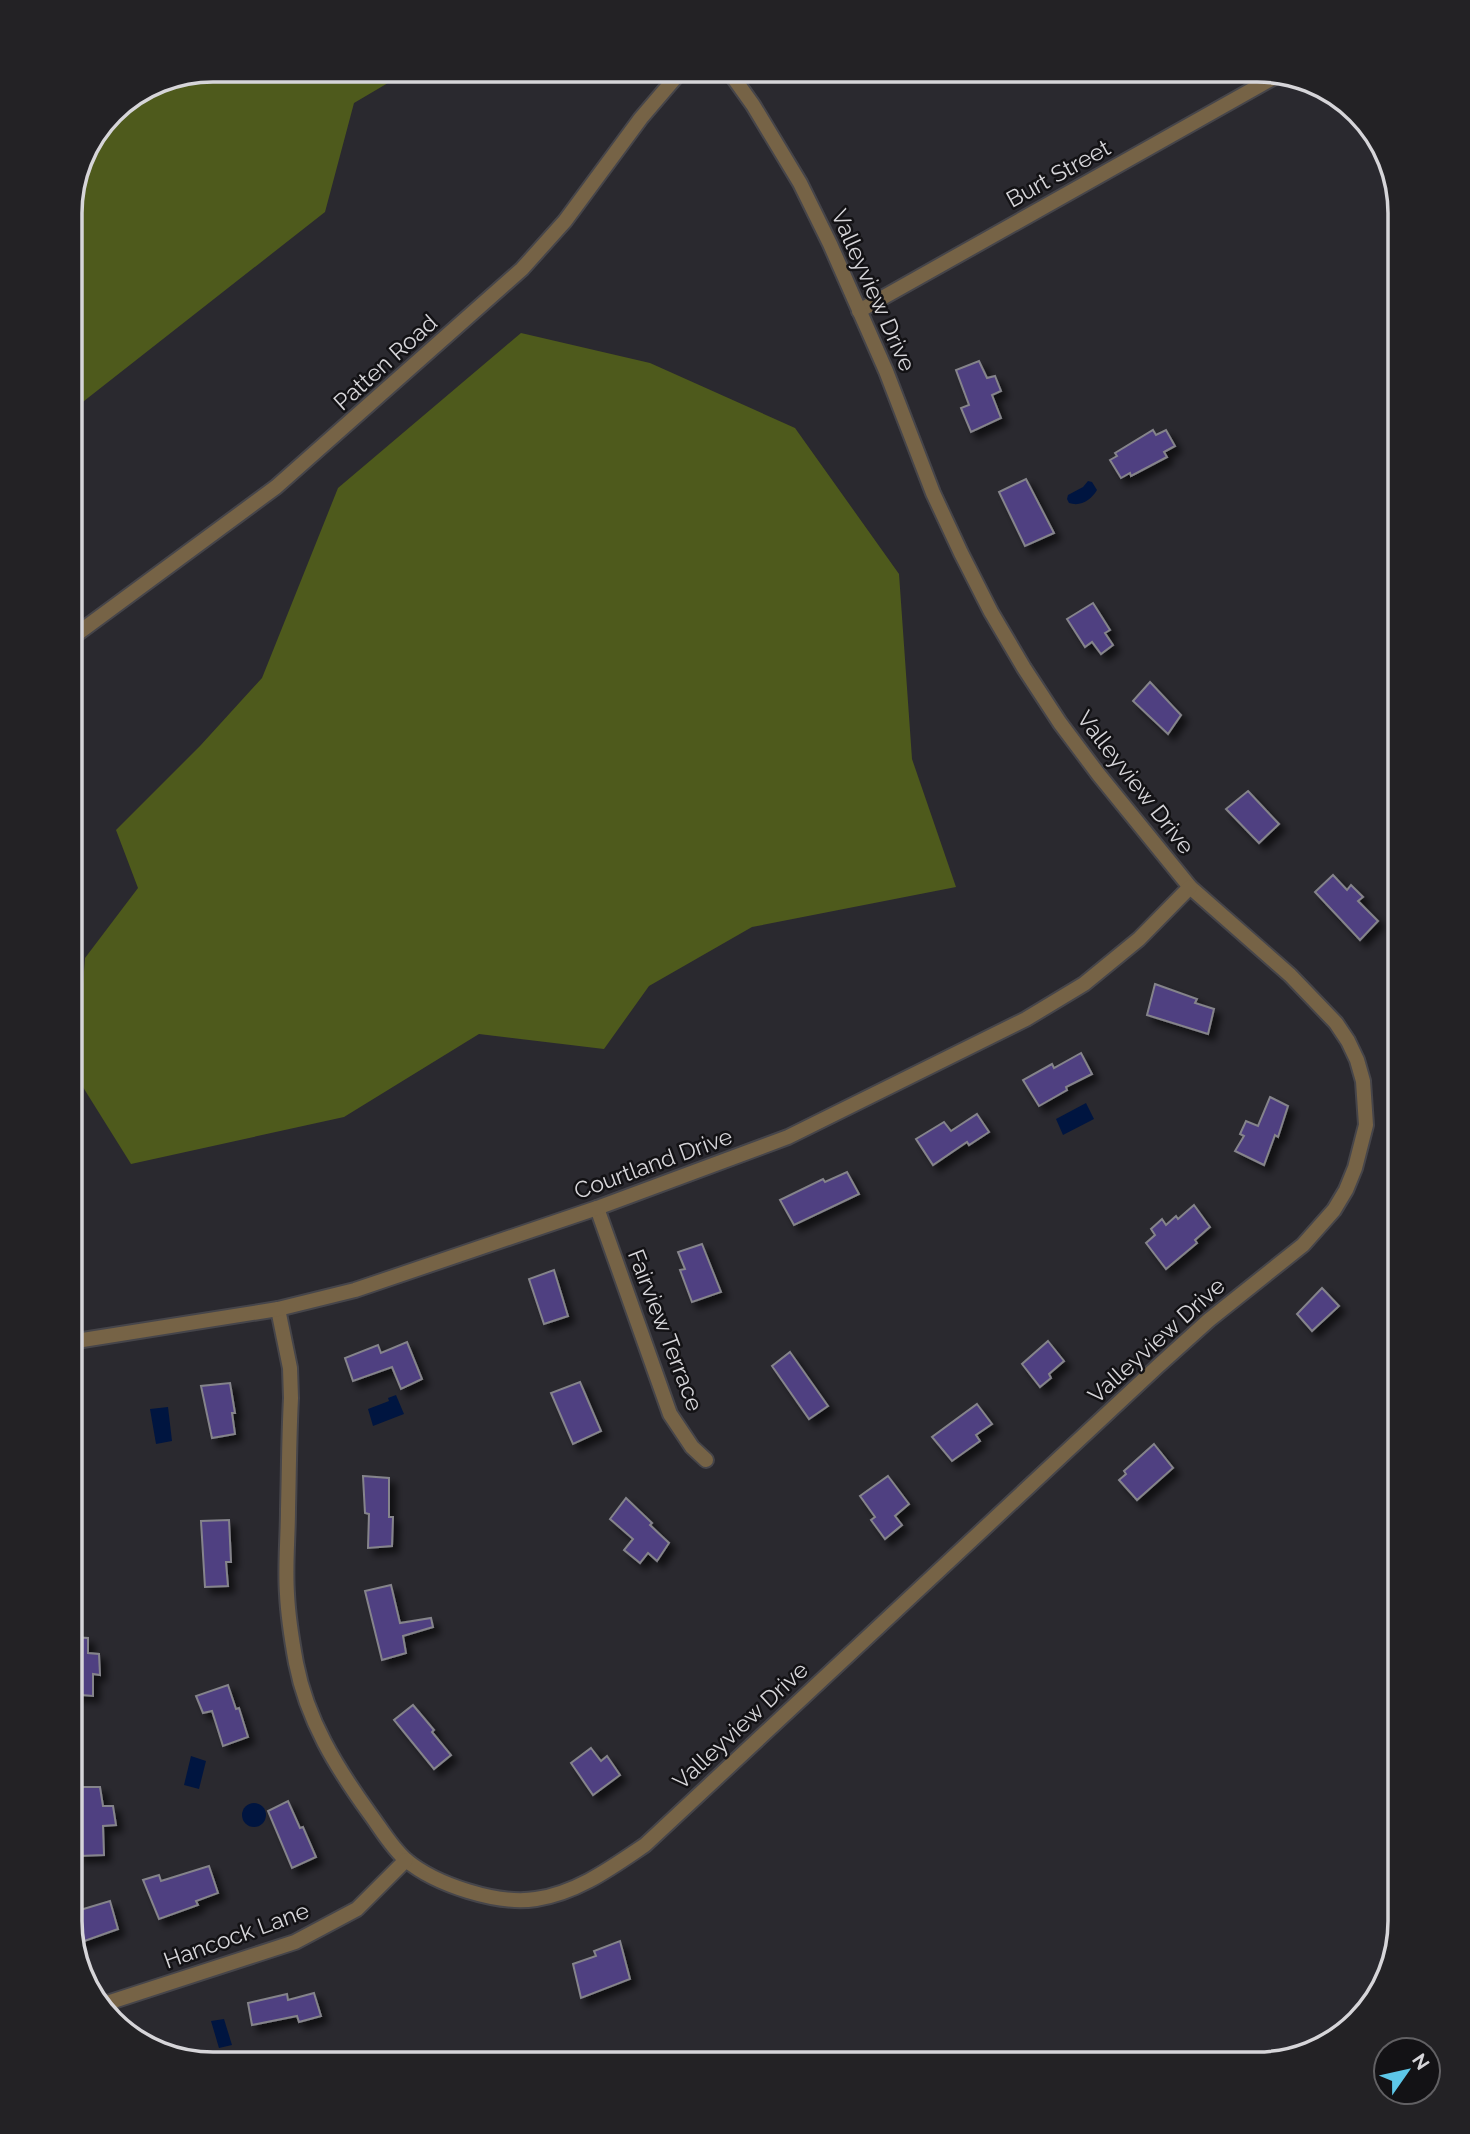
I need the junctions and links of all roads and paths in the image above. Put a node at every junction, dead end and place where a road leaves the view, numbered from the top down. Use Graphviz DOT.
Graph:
graph roads {
  1 [pos="671,83"];
  2 [pos="738,83"];
  3 [pos="1264,83"];
  4 [pos="859,311"];
  5 [pos="83,630"];
  6 [pos="1190,887"];
  7 [pos="597,1208"];
  8 [pos="278,1309"];
  9 [pos="82,1340"];
  10 [pos="706,1460"];
  11 [pos="406,1860"];
  12 [pos="110,2002"];
  1 -- 5 [label="street, Patten Road"];
  2 -- 4 [label="street, Valleyview Drive"];
  3 -- 4 [label="street, Burt Street"];
  4 -- 6 [label="street, Valleyview Drive"];
  6 -- 7 [label="street, Courtland Drive"];
  6 -- 11 [label="street, Valleyview Drive"];
  7 -- 8 [label="street, Courtland Drive"];
  7 -- 10 [label="street, Fairview Terrace"];
  8 -- 9 [label="street, Courtland Drive"];
  8 -- 11 [label="street, Valleyview Drive"];
  11 -- 12 [label="street, Hancock Lane"];
}
